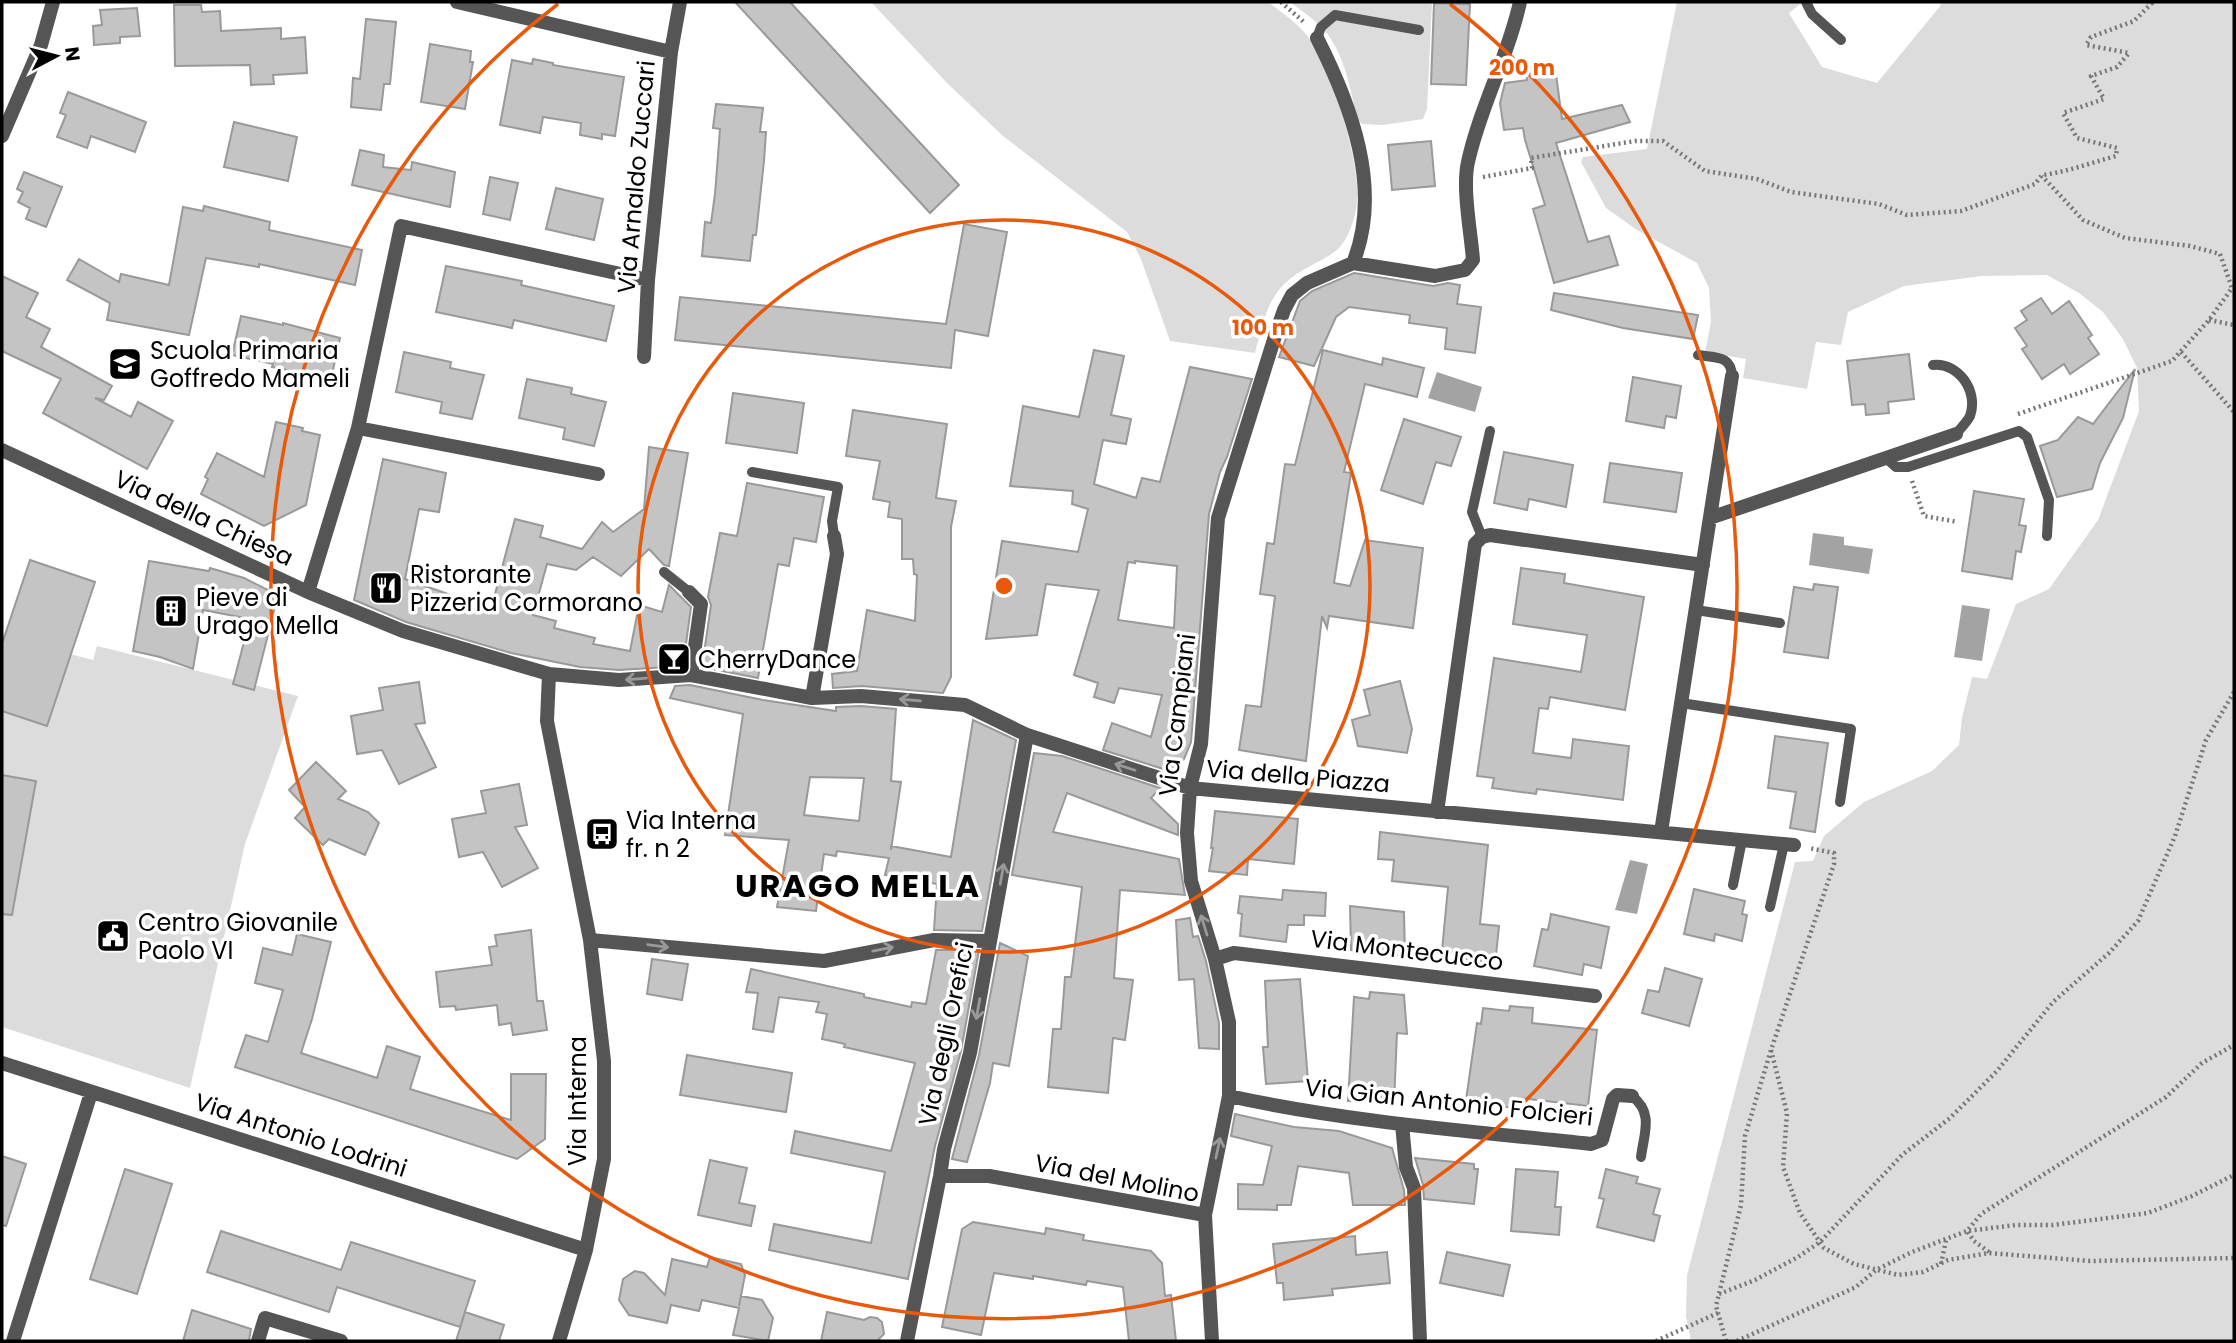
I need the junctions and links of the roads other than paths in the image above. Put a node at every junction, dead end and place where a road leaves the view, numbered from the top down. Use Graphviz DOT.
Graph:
graph roads {
  1 [pos="53,2"];
  2 [pos="457,2"];
  3 [pos="680,2"];
  4 [pos="1520,2"];
  5 [pos="1806,2"];
  6 [pos="510,8"];
  7 [pos="1419,30"];
  8 [pos="1317,37"];
  9 [pos="1841,40"];
  10 [pos="671,52"];
  11 [pos="2,136"];
  12 [pos="1353,263"];
  13 [pos="648,280"];
  14 [pos="1698,355"];
  15 [pos="644,357"];
  16 [pos="1933,365"];
  17 [pos="1732,376"];
  18 [pos="358,428"];
  19 [pos="1490,431"];
  20 [pos="1956,434"];
  21 [pos="2,450"];
  22 [pos="1887,459"];
  23 [pos="752,472"];
  24 [pos="598,474"];
  25 [pos="1710,518"];
  26 [pos="834,536"];
  27 [pos="2047,536"];
  28 [pos="1482,537"];
  29 [pos="1703,565"];
  30 [pos="664,572"];
  31 [pos="308,592"];
  32 [pos="689,592"];
  33 [pos="1696,610"];
  34 [pos="1780,623"];
  35 [pos="549,674"];
  36 [pos="691,675"];
  37 [pos="812,698"];
  38 [pos="1681,704"];
  39 [pos="1027,735"];
  40 [pos="1190,788"];
  41 [pos="1840,802"];
  42 [pos="1437,812"];
  43 [pos="1661,831"];
  44 [pos="1742,840"];
  45 [pos="1789,845"];
  46 [pos="1733,885"];
  47 [pos="1770,907"];
  48 [pos="590,940"];
  49 [pos="989,941"];
  50 [pos="1215,959"];
  51 [pos="1595,996"];
  52 [pos="2,1063"];
  53 [pos="91,1093"];
  54 [pos="1229,1096"];
  55 [pos="1632,1096"];
  56 [pos="1402,1124"];
  57 [pos="1641,1157"];
  58 [pos="940,1176"];
  59 [pos="1205,1215"];
  60 [pos="586,1250"];
  61 [pos="13,1341"];
  62 [pos="258,1341"];
  63 [pos="341,1341"];
  64 [pos="559,1341"];
  65 [pos="906,1341"];
  66 [pos="1212,1341"];
  67 [pos="1420,1341"];
  1 -- 11 [label="street"];
  2 -- 6 [label="street"];
  3 -- 10 [label="street, Via Arnaldo Zuccari"];
  4 -- 12 [label="street"];
  5 -- 9 [label="lane"];
  6 -- 10 [label="street"];
  7 -- 8 [label="lane"];
  8 -- 12 [label="street"];
  10 -- 13 [label="street, Via Arnaldo Zuccari"];
  12 -- 40 [label="street, Via Campiani"];
  13 -- 15 [label="street, Via Arnaldo Zuccari"];
  13 -- 18 [label="street"];
  14 -- 17 [label="lane"];
  16 -- 20 [label="lane"];
  17 -- 25 [label="street"];
  18 -- 24 [label="street"];
  18 -- 31 [label="street"];
  19 -- 28 [label="lane"];
  20 -- 22 [label="street"];
  21 -- 31 [label="street, Via della Chiesa"];
  22 -- 25 [label="street"];
  22 -- 27 [label="lane"];
  23 -- 26 [label="lane"];
  25 -- 29 [label="street"];
  26 -- 37 [label="street"];
  28 -- 29 [label="street"];
  28 -- 42 [label="street"];
  29 -- 33 [label="street"];
  30 -- 32 [label="lane"];
  31 -- 35 [label="street, Via della Chiesa"];
  32 -- 36 [label="street"];
  33 -- 34 [label="lane"];
  33 -- 38 [label="street"];
  36 -- 35 [label="street, Via della Piazza, one-way"];
  35 -- 48 [label="street, Via Interna"];
  36 -- 37 [label="street, Via della Piazza"];
  39 -- 37 [label="street, Via della Piazza, one-way"];
  38 -- 41 [label="lane"];
  38 -- 43 [label="street"];
  40 -- 39 [label="street, Via della Piazza, one-way"];
  49 -- 39 [label="street, Via degli Orefici, one-way"];
  40 -- 42 [label="street, Via della Piazza"];
  50 -- 40 [label="street, Via Campiani, one-way"];
  42 -- 43 [label="street, Via della Piazza"];
  43 -- 44 [label="street, Via della Piazza"];
  44 -- 45 [label="street, Via della Piazza"];
  44 -- 46 [label="lane"];
  45 -- 47 [label="lane"];
  48 -- 49 [label="street, one-way"];
  48 -- 60 [label="street, Via Interna"];
  49 -- 58 [label="street, Via degli Orefici, one-way"];
  50 -- 51 [label="street, Via Montecucco"];
  50 -- 54 [label="street, Via Campiani"];
  52 -- 53 [label="street, Via Antonio Lodrini"];
  53 -- 60 [label="street, Via Antonio Lodrini"];
  53 -- 61 [label="street"];
  54 -- 56 [label="street, Via Gian Antonio Folcieri"];
  59 -- 54 [label="street, Via Campiani, one-way"];
  55 -- 56 [label="street, Via Gian Antonio Folcieri"];
  55 -- 57 [label="lane"];
  56 -- 67 [label="street"];
  58 -- 59 [label="street, Via del Molino"];
  58 -- 65 [label="street, Via degli Orefici"];
  59 -- 66 [label="street, Via del Molino"];
  60 -- 64 [label="street, Via Interna"];
  62 -- 63 [label="street"];
}
